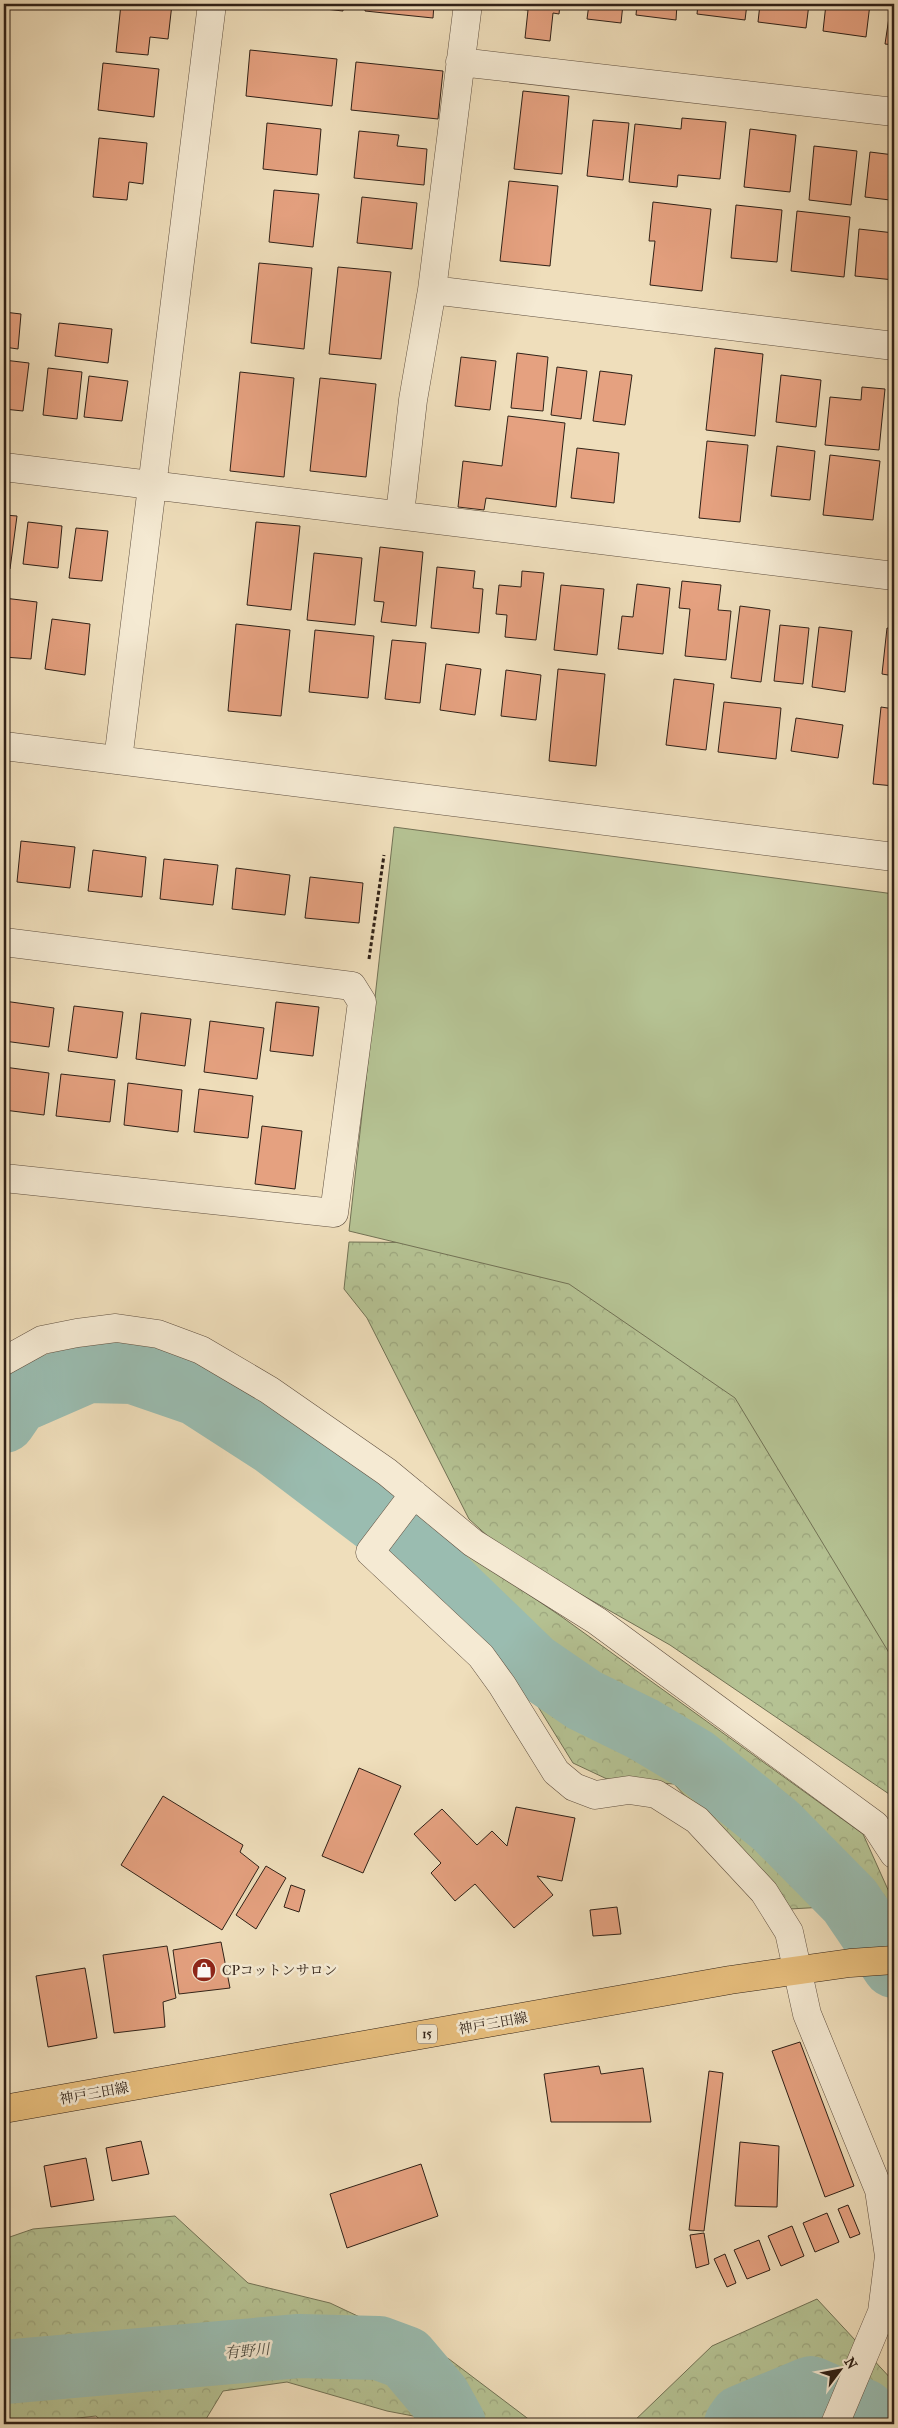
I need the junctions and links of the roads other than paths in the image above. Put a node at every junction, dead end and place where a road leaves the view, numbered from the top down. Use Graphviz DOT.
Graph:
graph roads {
  1 [pos="212,4"];
  2 [pos="468,4"];
  3 [pos="460,62"];
  4 [pos="894,112"];
  5 [pos="432,290"];
  6 [pos="894,346"];
  7 [pos="4,467"];
  8 [pos="153,485"];
  9 [pos="400,514"];
  10 [pos="894,576"];
  11 [pos="4,746"];
  12 [pos="118,760"];
  13 [pos="894,857"];
  14 [pos="4,942"];
  15 [pos="4,1178"];
  16 [pos="4,1361"];
  17 [pos="411,1498"];
  18 [pos="894,1854"];
  19 [pos="894,1960"];
  20 [pos="797,1971"];
  21 [pos="4,2109"];
  22 [pos="835,2424"];
  1 -- 8 [label="street"];
  2 -- 3 [label="street"];
  3 -- 4 [label="street"];
  3 -- 5 [label="street"];
  5 -- 6 [label="street"];
  5 -- 9 [label="street"];
  7 -- 8 [label="street"];
  8 -- 9 [label="street"];
  8 -- 12 [label="street"];
  9 -- 10 [label="street"];
  11 -- 12 [label="street"];
  12 -- 13 [label="street"];
  14 -- 15 [label="street"];
  16 -- 17 [label="street"];
  17 -- 18 [label="street"];
  17 -- 20 [label="street"];
  19 -- 20 [label="main road, 神戸三田線 / 15"];
  20 -- 21 [label="main road, 神戸三田線 / 15"];
  20 -- 22 [label="street"];
}
